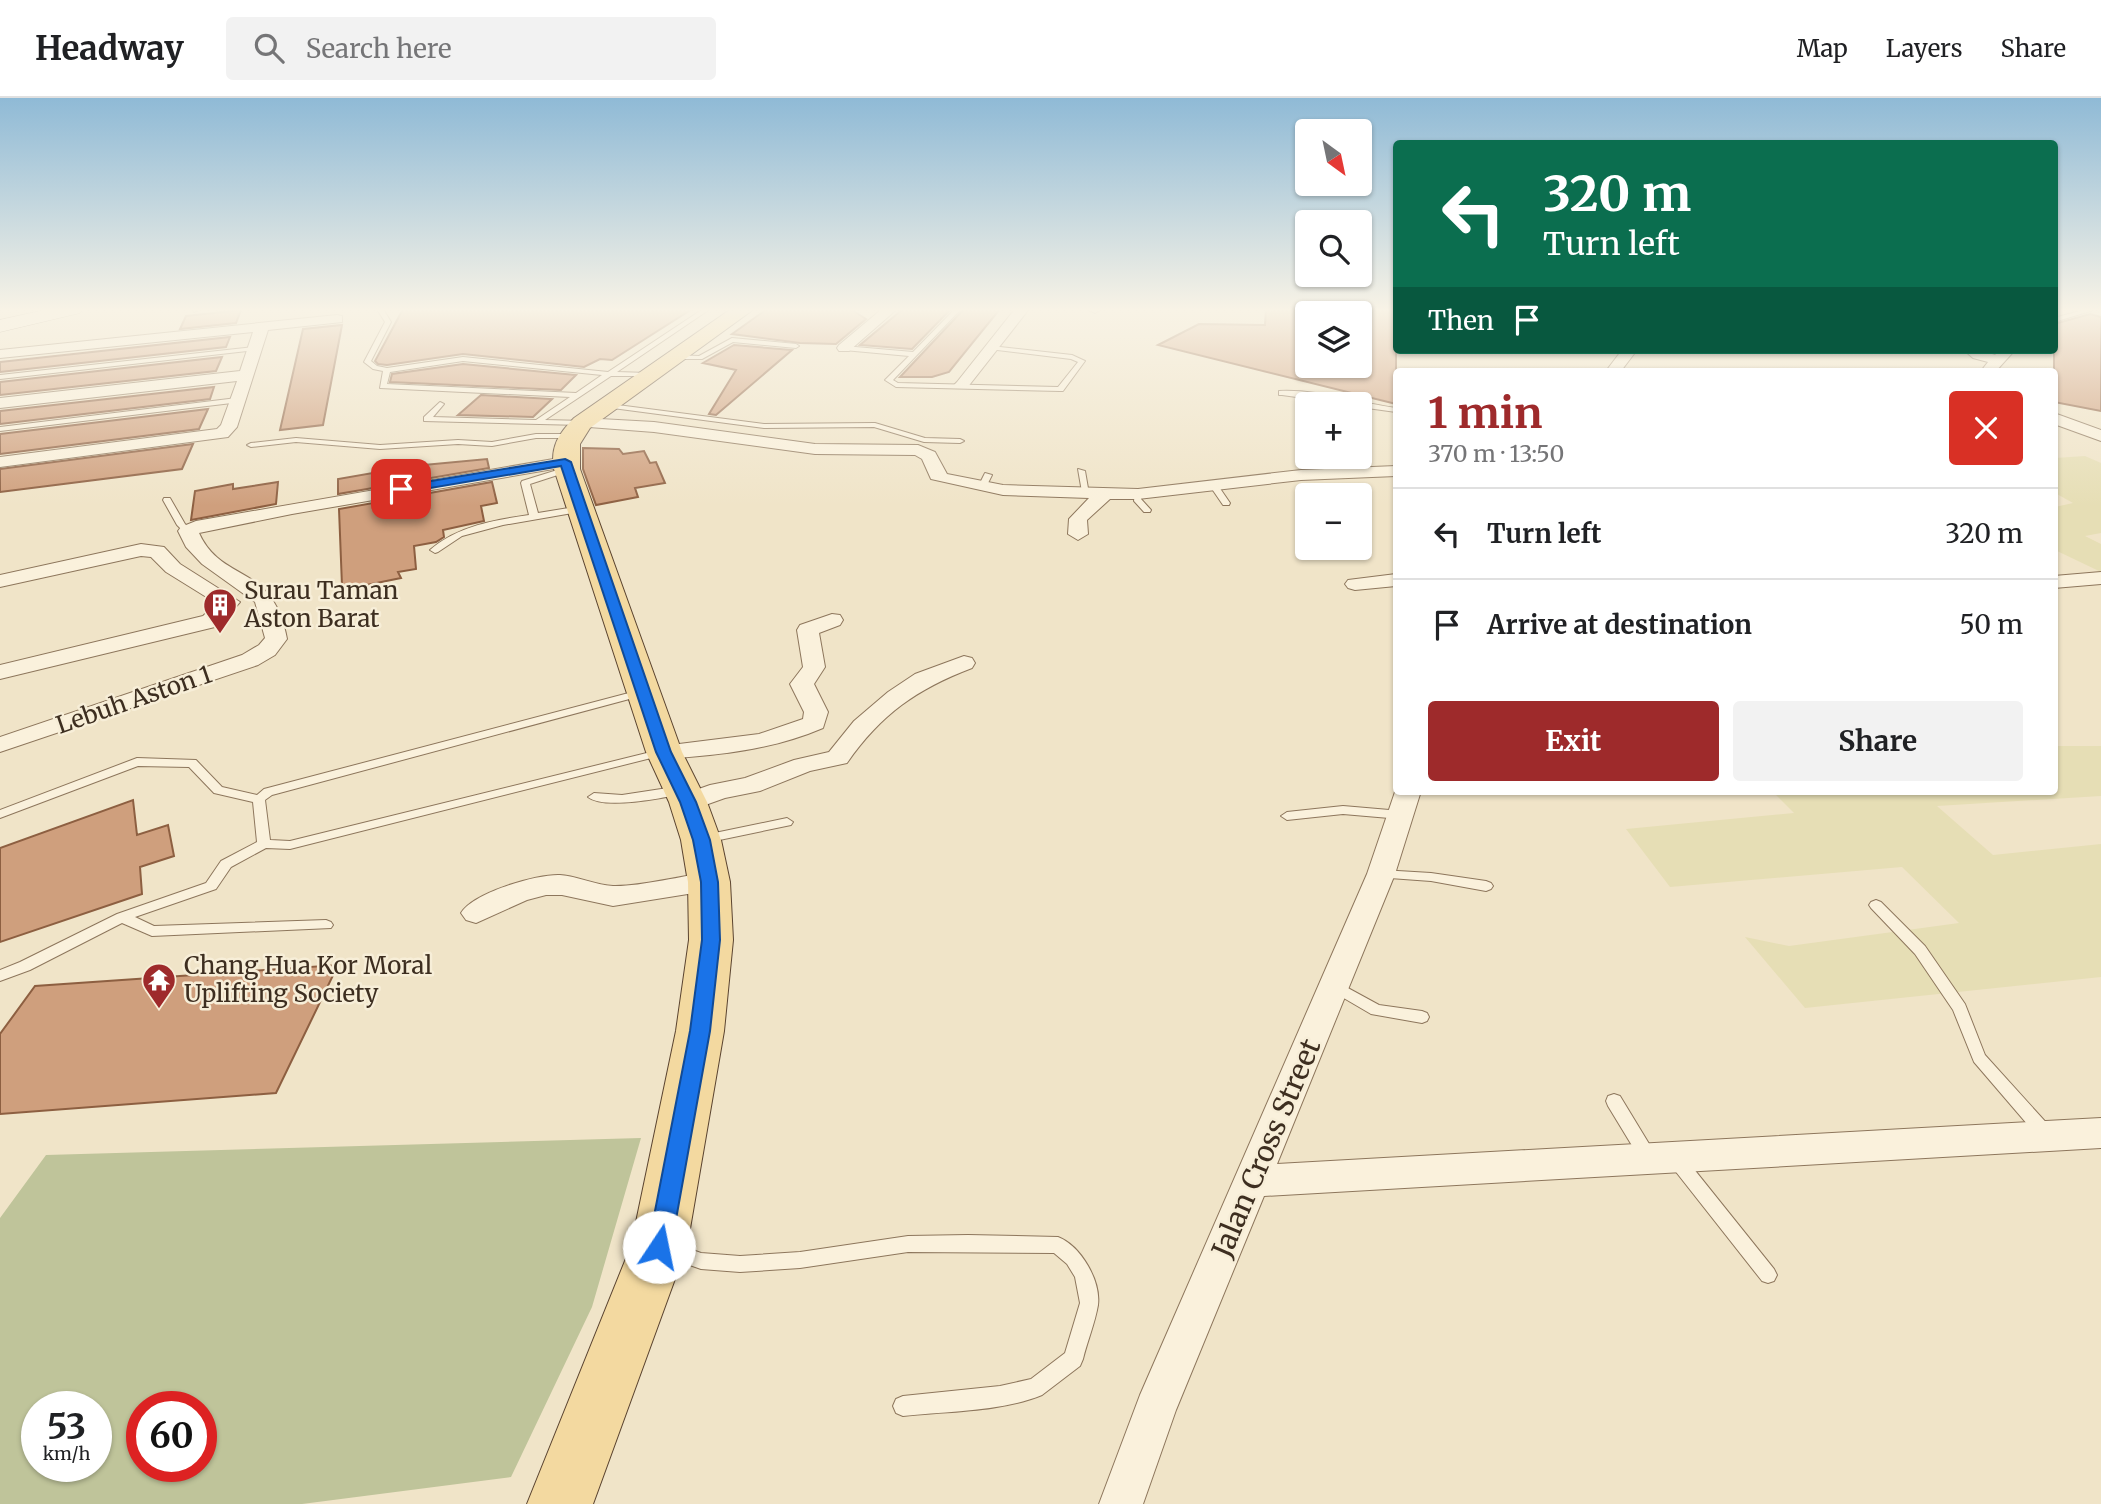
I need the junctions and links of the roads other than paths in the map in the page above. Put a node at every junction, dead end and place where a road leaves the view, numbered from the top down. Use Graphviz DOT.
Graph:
graph roads {
  1 [pos="246,374"];
  2 [pos="609,374"];
  3 [pos="22,375"];
  4 [pos="241,375"];
  5 [pos="386,375"];
  6 [pos="633,375"];
  7 [pos="648,375"];
  8 [pos="894,375"];
  9 [pos="970,375"];
  10 [pos="1071,375"];
  11 [pos="0,377"];
  12 [pos="962,385"];
  13 [pos="1282,393"];
  14 [pos="1295,394"];
  15 [pos="237,400"];
  16 [pos="0,403"];
  17 [pos="440,404"];
  18 [pos="1372,407"];
  19 [pos="1393,410"];
  20 [pos="2058,420"];
  21 [pos="0,429"];
  22 [pos="222,433"];
  23 [pos="2101,436"];
  24 [pos="573,440"];
  25 [pos="960,441"];
  26 [pos="251,445"];
  27 [pos="0,462"];
  28 [pos="1081,471"];
  29 [pos="1393,471"];
  30 [pos="1301,475"];
  31 [pos="1307,483"];
  32 [pos="1214,486"];
  33 [pos="1096,493"];
  34 [pos="1138,494"];
  35 [pos="167,500"];
  36 [pos="1226,503"];
  37 [pos="1147,510"];
  38 [pos="534,516"];
  39 [pos="188,531"];
  40 [pos="1078,534"];
  41 [pos="435,550"];
  42 [pos="2101,578"];
  43 [pos="1393,580"];
  44 [pos="0,581"];
  45 [pos="2058,582"];
  46 [pos="1355,584"];
  47 [pos="832,620"];
  48 [pos="964,663"];
  49 [pos="0,673"];
  50 [pos="645,692"];
  51 [pos="0,745"];
  52 [pos="684,796"];
  53 [pos="594,797"];
  54 [pos="1409,797"];
  55 [pos="259,799"];
  56 [pos="0,814"];
  57 [pos="1287,816"];
  58 [pos="787,822"];
  59 [pos="264,844"];
  60 [pos="1381,874"];
  61 [pos="709,882"];
  62 [pos="1486,886"];
  63 [pos="1876,905"];
  64 [pos="476,913"];
  65 [pos="122,917"];
  66 [pos="326,925"];
  67 [pos="0,976"];
  68 [pos="1334,985"];
  69 [pos="1422,1017"];
  70 [pos="1614,1101"];
  71 [pos="2082,1135"];
  72 [pos="1660,1156"];
  73 [pos="1252,1181"];
  74 [pos="659,1247"];
  75 [pos="1768,1275"];
  76 [pos="903,1406"];
  77 [pos="560,1504"];
  78 [pos="1121,1504"];
  1 -- 15 [label="street"];
  2 -- 24 [label="lane"];
  3 -- 11 [label="lane"];
  4 -- 16 [label="street"];
  5 -- 24 [label="lane"];
  6 -- 7 [label="lane"];
  7 -- 24 [label="main road"];
  8 -- 12 [label="lane"];
  9 -- 12 [label="street"];
  10 -- 12 [label="lane"];
  13 -- 14 [label="lane"];
  15 -- 21 [label="lane"];
  15 -- 22 [label="street"];
  17 -- 24 [label="lane"];
  18 -- 19 [label="lane"];
  20 -- 23 [label="street"];
  22 -- 27 [label="street"];
  24 -- 25 [label="lane"];
  24 -- 26 [label="lane"];
  24 -- 33 [label="street"];
  24 -- 38 [label="lane"];
  24 -- 38 [label="lane"];
  24 -- 39 [label="street"];
  24 -- 50 [label="main road"];
  28 -- 33 [label="lane"];
  29 -- 30 [label="street"];
  30 -- 31 [label="street"];
  30 -- 32 [label="street"];
  32 -- 34 [label="street"];
  32 -- 36 [label="lane"];
  33 -- 34 [label="street"];
  33 -- 40 [label="street"];
  34 -- 37 [label="lane"];
  35 -- 39 [label="lane"];
  38 -- 41 [label="lane"];
  39 -- 51 [label="street, Lebuh Aston 1"];
  42 -- 45 [label="street"];
  43 -- 46 [label="street"];
  44 -- 49 [label="street"];
  47 -- 52 [label="street"];
  48 -- 52 [label="street"];
  50 -- 52 [label="main road"];
  50 -- 55 [label="lane"];
  52 -- 53 [label="lane"];
  52 -- 58 [label="lane"];
  52 -- 59 [label="lane"];
  52 -- 61 [label="main road"];
  54 -- 57 [label="lane"];
  54 -- 60 [label="street, Jalan Cross Street"];
  55 -- 56 [label="lane"];
  55 -- 59 [label="lane"];
  59 -- 65 [label="lane"];
  60 -- 62 [label="lane"];
  60 -- 68 [label="street, Jalan Cross Street"];
  61 -- 64 [label="street"];
  61 -- 74 [label="main road"];
  63 -- 71 [label="lane"];
  65 -- 66 [label="lane"];
  65 -- 67 [label="lane"];
  68 -- 69 [label="lane"];
  68 -- 73 [label="street, Jalan Cross Street"];
  70 -- 72 [label="lane"];
  71 -- 72 [label="street"];
  72 -- 73 [label="street"];
  72 -- 75 [label="lane"];
  73 -- 78 [label="street, Jalan Cross Street"];
  74 -- 76 [label="lane"];
  74 -- 77 [label="main road"];
}
